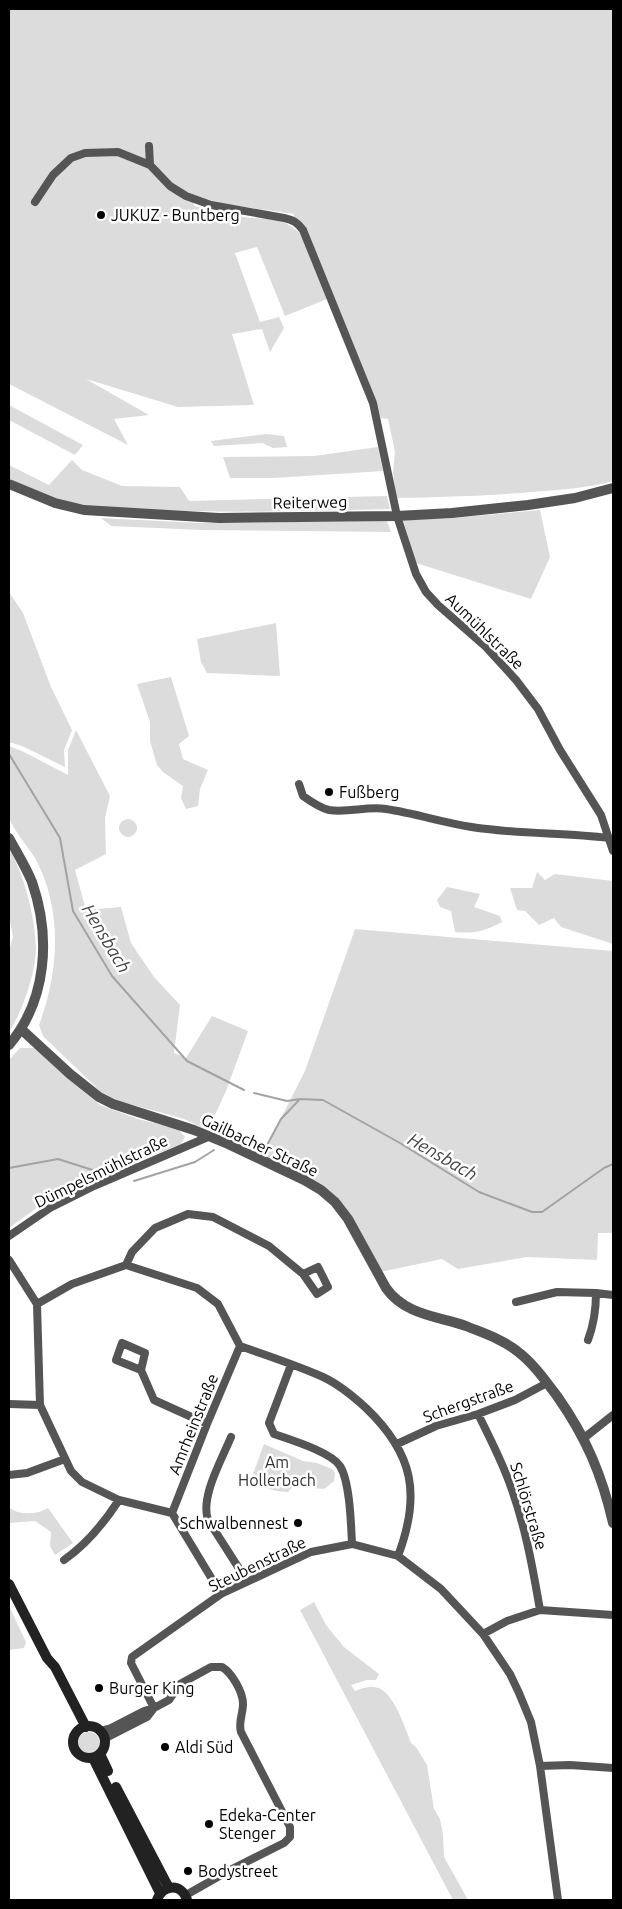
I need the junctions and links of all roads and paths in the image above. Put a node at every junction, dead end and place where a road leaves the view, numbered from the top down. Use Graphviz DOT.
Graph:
graph roads {
  1 [pos="150,146"];
  2 [pos="150,165"];
  3 [pos="35,202"];
  4 [pos="9,484"];
  5 [pos="613,488"];
  6 [pos="397,516"];
  7 [pos="299,784"];
  8 [pos="9,838"];
  9 [pos="609,838"];
  10 [pos="613,851"];
  11 [pos="21,1029"];
  12 [pos="9,1045"];
  13 [pos="208,1137"];
  14 [pos="9,1236"];
  15 [pos="9,1260"];
  16 [pos="126,1265"];
  17 [pos="303,1274"];
  18 [pos="596,1293"];
  19 [pos="613,1295"];
  20 [pos="516,1302"];
  21 [pos="37,1304"];
  22 [pos="588,1340"];
  23 [pos="240,1346"];
  24 [pos="291,1365"];
  25 [pos="141,1370"];
  26 [pos="547,1383"];
  27 [pos="9,1404"];
  28 [pos="40,1405"];
  29 [pos="478,1414"];
  30 [pos="613,1415"];
  31 [pos="207,1424"];
  32 [pos="231,1437"];
  33 [pos="584,1438"];
  34 [pos="397,1444"];
  35 [pos="65,1459"];
  36 [pos="9,1475"];
  37 [pos="119,1500"];
  38 [pos="172,1513"];
  39 [pos="613,1523"];
  40 [pos="352,1544"];
  41 [pos="398,1556"];
  42 [pos="64,1560"];
  43 [pos="248,1581"];
  44 [pos="9,1584"];
  45 [pos="221,1594"];
  46 [pos="540,1610"];
  47 [pos="613,1615"];
  48 [pos="483,1634"];
  49 [pos="154,1708"];
  50 [pos="82,1729"];
  51 [pos="102,1735"];
  52 [pos="96,1756"];
  53 [pos="540,1766"];
  54 [pos="613,1768"];
  55 [pos="162,1894"];
  56 [pos="187,1898"];
  57 [pos="558,1900"];
  1 -- 2 [label="street"];
  2 -- 3 [label="street"];
  2 -- 6 [label="street, Aumühlstraße"];
  4 -- 6 [label="street, Reiterweg"];
  5 -- 6 [label="street, Reiterweg"];
  6 -- 9 [label="street, Aumühlstraße"];
  7 -- 9 [label="street"];
  8 -- 11 [label="street"];
  9 -- 10 [label="street, Aumühlstraße"];
  11 -- 12 [label="street"];
  11 -- 13 [label="street, Gailbacher Straße"];
  13 -- 14 [label="street, Dümpelsmühlstraße"];
  13 -- 26 [label="street, Gailbacher Straße"];
  15 -- 21 [label="street"];
  16 -- 17 [label="street"];
  16 -- 21 [label="street"];
  16 -- 23 [label="street"];
  18 -- 19 [label="street"];
  18 -- 20 [label="street"];
  18 -- 22 [label="street"];
  21 -- 28 [label="street"];
  23 -- 24 [label="street"];
  23 -- 31 [label="street, Amrheinstraße"];
  24 -- 34 [label="street"];
  24 -- 40 [label="street"];
  25 -- 31 [label="street"];
  26 -- 29 [label="street, Schergstraße"];
  26 -- 33 [label="street, Gailbacher Straße"];
  27 -- 28 [label="street"];
  28 -- 35 [label="street"];
  29 -- 34 [label="street, Schergstraße"];
  29 -- 46 [label="street, Schlörstraße"];
  30 -- 33 [label="street"];
  31 -- 38 [label="street, Amrheinstraße"];
  32 -- 43 [label="street"];
  33 -- 39 [label="street, Gailbacher Straße"];
  34 -- 41 [label="street"];
  35 -- 36 [label="street"];
  35 -- 37 [label="street"];
  37 -- 38 [label="street"];
  37 -- 42 [label="street"];
  38 -- 45 [label="street"];
  40 -- 41 [label="street, Steubenstraße"];
  40 -- 43 [label="street, Steubenstraße"];
  41 -- 48 [label="street, Steubenstraße"];
  43 -- 45 [label="street, Steubenstraße"];
  44 -- 50 [label="main road"];
  45 -- 49 [label="street, Steubenstraße"];
  46 -- 47 [label="street"];
  46 -- 48 [label="street"];
  48 -- 53 [label="street, Steubenstraße"];
  49 -- 51 [label="street"];
  49 -- 56 [label="street"];
  50 -- 51 [label="main road"];
  50 -- 52 [label="main road"];
  51 -- 52 [label="main road"];
  52 -- 55 [label="main road"];
  53 -- 54 [label="street"];
  53 -- 57 [label="street, Steubenstraße"];
  55 -- 56 [label="main road"];
}
